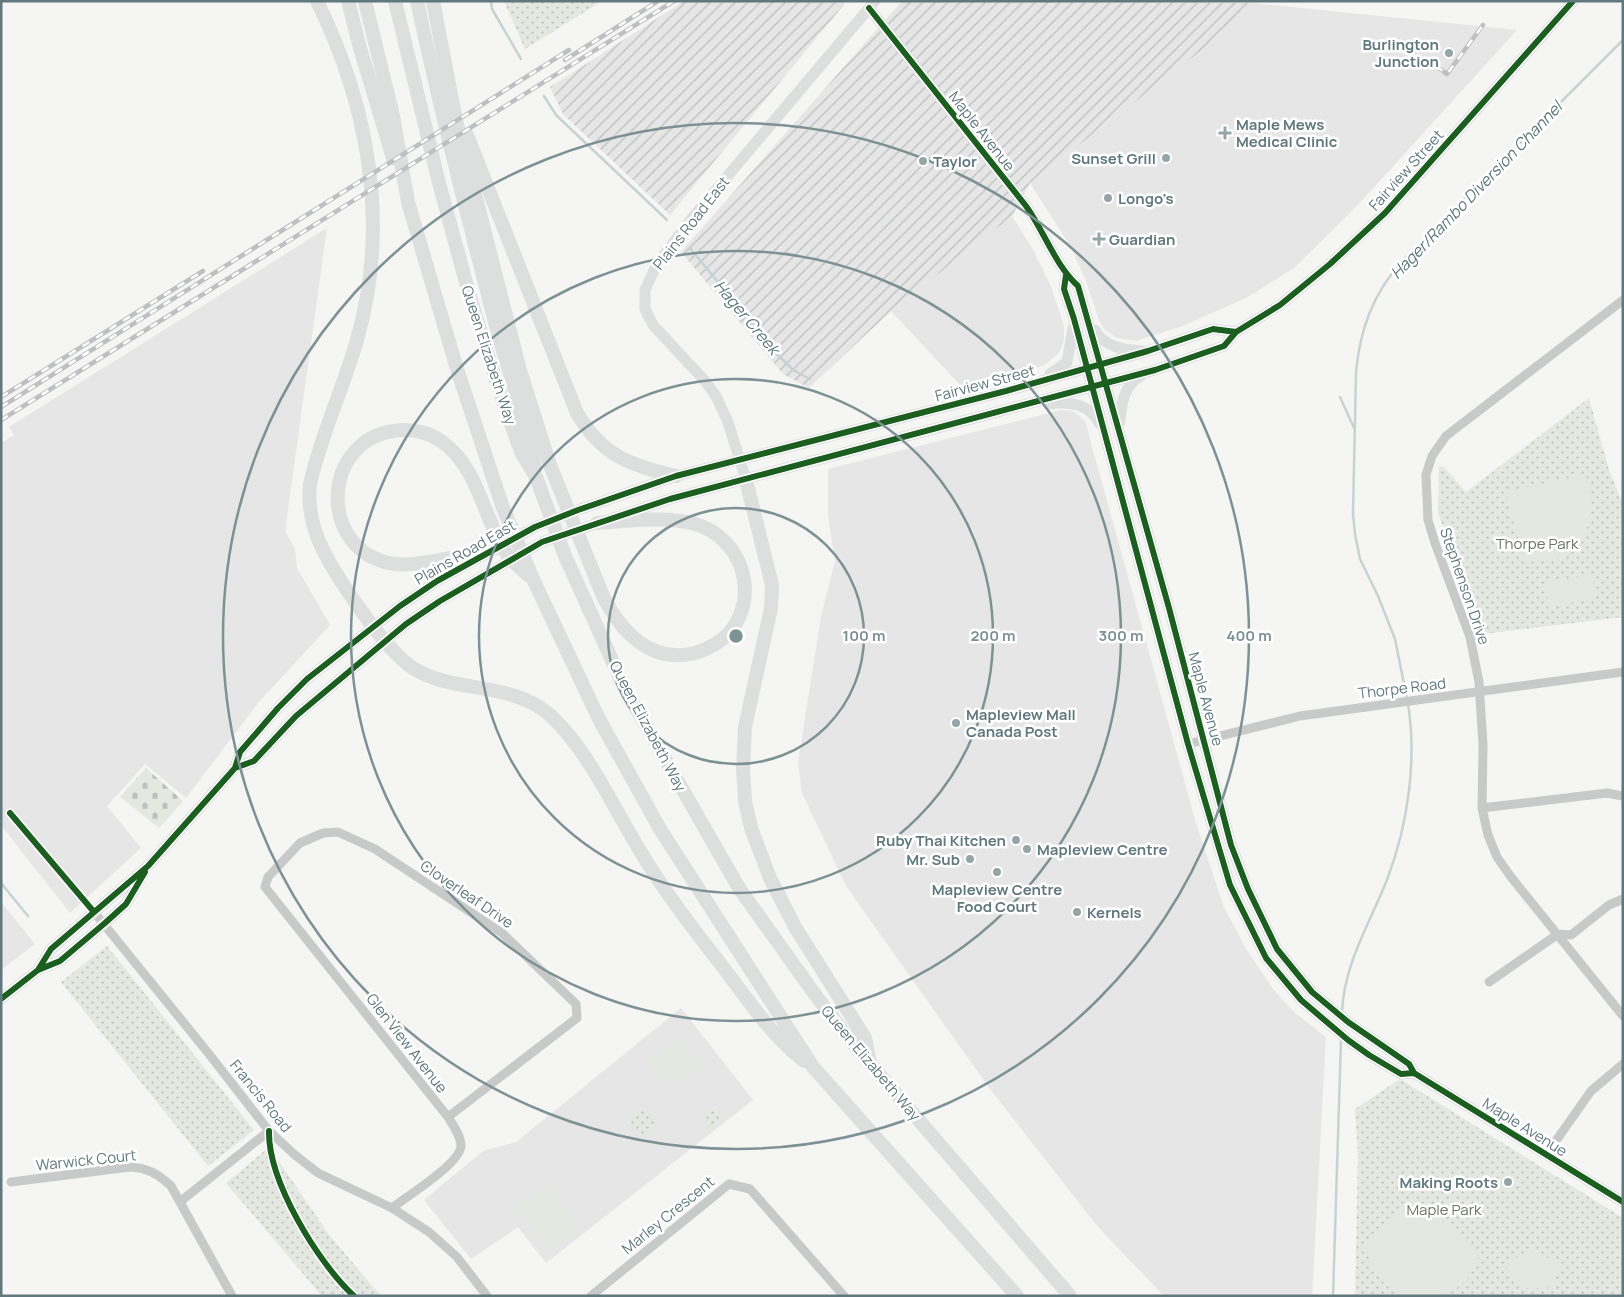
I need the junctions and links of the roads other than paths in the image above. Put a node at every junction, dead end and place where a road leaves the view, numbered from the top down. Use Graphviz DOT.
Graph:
graph roads {
  1 [pos="317,1"];
  2 [pos="348,1"];
  3 [pos="365,1"];
  4 [pos="395,1"];
  5 [pos="417,1"];
  6 [pos="432,1"];
  7 [pos="1574,1"];
  8 [pos="872,5"];
  9 [pos="387,120"];
  10 [pos="467,166"];
  11 [pos="1066,275"];
  12 [pos="1623,300"];
  13 [pos="1087,315"];
  14 [pos="1074,318"];
  15 [pos="1236,332"];
  16 [pos="1148,351"];
  17 [pos="1102,364"];
  18 [pos="1087,368"];
  19 [pos="1155,370"];
  20 [pos="1106,383"];
  21 [pos="1024,386"];
  22 [pos="1091,387"];
  23 [pos="995,412"];
  24 [pos="1119,432"];
  25 [pos="1105,436"];
  26 [pos="739,461"];
  27 [pos="676,476"];
  28 [pos="536,477"];
  29 [pos="746,480"];
  30 [pos="596,523"];
  31 [pos="496,548"];
  32 [pos="528,572"];
  33 [pos="374,627"];
  34 [pos="384,642"];
  35 [pos="1623,672"];
  36 [pos="1479,692"];
  37 [pos="1204,741"];
  38 [pos="1188,744"];
  39 [pos="235,768"];
  40 [pos="1623,796"];
  41 [pos="1482,808"];
  42 [pos="148,866"];
  43 [pos="266,887"];
  44 [pos="1623,899"];
  45 [pos="94,912"];
  46 [pos="105,923"];
  47 [pos="1558,934"];
  48 [pos="38,970"];
  49 [pos="1488,982"];
  50 [pos="1,999"];
  51 [pos="1623,1016"];
  52 [pos="870,1064"];
  53 [pos="1623,1064"];
  54 [pos="813,1067"];
  55 [pos="1414,1073"];
  56 [pos="448,1117"];
  57 [pos="269,1132"];
  58 [pos="1546,1155"];
  59 [pos="11,1182"];
  60 [pos="180,1201"];
  61 [pos="1623,1202"];
  62 [pos="392,1208"];
  63 [pos="232,1296"];
  64 [pos="487,1296"];
  65 [pos="591,1296"];
  66 [pos="844,1296"];
  67 [pos="1017,1296"];
  68 [pos="1070,1296"];
  1 -- 33 [label="highway"];
  2 -- 9 [label="highway"];
  3 -- 9 [label="highway"];
  4 -- 28 [label="highway, Queen Elizabeth Way"];
  5 -- 10 [label="highway"];
  6 -- 10 [label="highway"];
  7 -- 15 [label="main road, Fairview Street"];
  8 -- 11 [label="main road, Maple Avenue"];
  8 -- 26 [label="main road, Plains Road East"];
  9 -- 32 [label="highway"];
  10 -- 27 [label="highway"];
  10 -- 28 [label="highway"];
  10 -- 30 [label="highway"];
  11 -- 13 [label="main road, Maple Avenue"];
  11 -- 14 [label="main road, Maple Avenue"];
  12 -- 36 [label="street, Stephenson Drive"];
  13 -- 16 [label="main road"];
  13 -- 17 [label="main road, Maple Avenue"];
  14 -- 18 [label="main road, Maple Avenue"];
  14 -- 21 [label="main road"];
  15 -- 16 [label="main road, Fairview Street"];
  15 -- 19 [label="main road, Fairview Street"];
  16 -- 17 [label="main road, Fairview Street"];
  17 -- 18 [label="main road, Fairview Street"];
  17 -- 20 [label="main road, Maple Avenue"];
  18 -- 21 [label="main road, Fairview Street"];
  18 -- 22 [label="main road, Maple Avenue"];
  19 -- 20 [label="main road, Fairview Street"];
  19 -- 24 [label="main road"];
  20 -- 22 [label="main road, Fairview Street"];
  20 -- 24 [label="main road, Maple Avenue"];
  21 -- 26 [label="main road, Fairview Street"];
  22 -- 23 [label="main road, Fairview Street"];
  22 -- 25 [label="main road, Maple Avenue"];
  23 -- 25 [label="main road"];
  23 -- 29 [label="main road, Fairview Street"];
  24 -- 37 [label="main road, Maple Avenue"];
  25 -- 38 [label="main road, Maple Avenue"];
  26 -- 27 [label="main road, Plains Road East"];
  26 -- 29 [label="main road"];
  27 -- 31 [label="main road, Plains Road East"];
  28 -- 52 [label="highway, Queen Elizabeth Way"];
  29 -- 30 [label="main road, Plains Road East"];
  29 -- 52 [label="highway"];
  30 -- 34 [label="main road, Plains Road East"];
  31 -- 32 [label="highway"];
  31 -- 33 [label="main road, Plains Road East"];
  32 -- 54 [label="highway"];
  33 -- 34 [label="highway"];
  33 -- 39 [label="main road, Plains Road East"];
  34 -- 39 [label="main road, Plains Road East"];
  34 -- 54 [label="highway"];
  35 -- 36 [label="street, Thorpe Road"];
  36 -- 37 [label="street, Thorpe Road"];
  36 -- 41 [label="street, Stephenson Drive"];
  37 -- 38 [label="street, Thorpe Road"];
  37 -- 55 [label="main road, Maple Avenue"];
  38 -- 55 [label="main road, Maple Avenue"];
  39 -- 42 [label="main road, Plains Road East"];
  40 -- 41 [label="street"];
  41 -- 47 [label="street, Stephenson Drive"];
  42 -- 45 [label="main road, Plains Road East"];
  42 -- 46 [label="main road, Plains Road East"];
  43 -- 56 [label="street, Glen View Avenue"];
  43 -- 56 [label="street, Cloverleaf Drive"];
  44 -- 47 [label="street"];
  45 -- 46 [label="street, Francis Road"];
  45 -- 48 [label="main road, Plains Road East"];
  46 -- 48 [label="main road, Plains Road East"];
  46 -- 57 [label="street, Francis Road"];
  47 -- 49 [label="street"];
  47 -- 51 [label="street, Stephenson Drive"];
  48 -- 50 [label="main road, Plains Road East"];
  52 -- 68 [label="highway, Queen Elizabeth Way"];
  53 -- 58 [label="street"];
  54 -- 67 [label="highway"];
  55 -- 58 [label="main road, Maple Avenue"];
  56 -- 62 [label="street, Glen View Avenue"];
  57 -- 60 [label="street"];
  57 -- 62 [label="street, Francis Road"];
  58 -- 61 [label="main road, Maple Avenue"];
  59 -- 60 [label="street, Warwick Court"];
  60 -- 63 [label="street, Warwick Court"];
  62 -- 64 [label="street, Francis Road"];
  65 -- 66 [label="street, Marley Crescent"];
}
